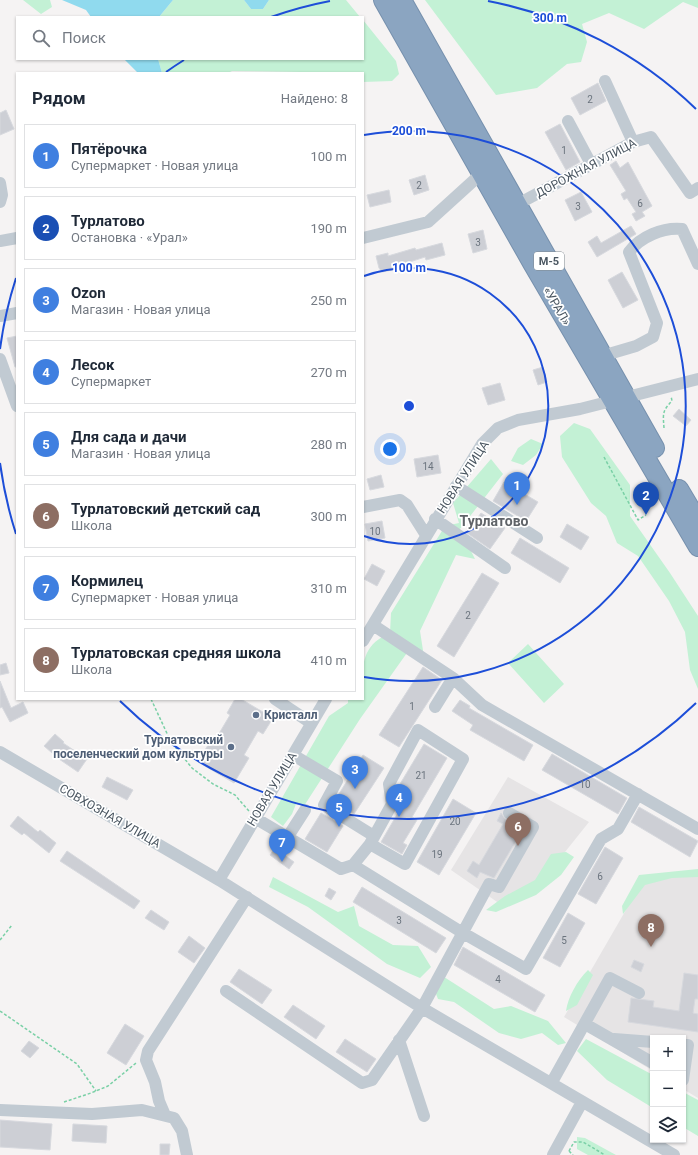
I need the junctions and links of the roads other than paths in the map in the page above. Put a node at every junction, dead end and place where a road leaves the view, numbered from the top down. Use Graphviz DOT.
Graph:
graph roads {
  1 [pos="383,0"];
  2 [pos="402,0"];
  3 [pos="605,81"];
  4 [pos="568,121"];
  5 [pos="633,142"];
  6 [pos="591,164"];
  7 [pos="482,173"];
  8 [pos="0,183"];
  9 [pos="698,188"];
  10 [pos="0,202"];
  11 [pos="518,204"];
  12 [pos="16,238"];
  13 [pos="364,238"];
  14 [pos="0,241"];
  15 [pos="698,264"];
  16 [pos="16,313"];
  17 [pos="0,316"];
  18 [pos="602,356"];
  19 [pos="0,359"];
  20 [pos="599,378"];
  21 [pos="698,379"];
  22 [pos="619,399"];
  23 [pos="16,403"];
  24 [pos="591,406"];
  25 [pos="456,486"];
  26 [pos="364,507"];
  27 [pos="435,519"];
  28 [pos="698,521"];
  29 [pos="426,535"];
  30 [pos="537,538"];
  31 [pos="698,547"];
  32 [pos="504,568"];
  33 [pos="373,625"];
  34 [pos="364,638"];
  35 [pos="453,678"];
  36 [pos="276,700"];
  37 [pos="325,700"];
  38 [pos="435,707"];
  39 [pos="311,723"];
  40 [pos="0,752"];
  41 [pos="293,755"];
  42 [pos="638,794"];
  43 [pos="305,810"];
  44 [pos="509,813"];
  45 [pos="255,818"];
  46 [pos="698,829"];
  47 [pos="287,838"];
  48 [pos="372,840"];
  49 [pos="353,865"];
  50 [pos="219,880"];
  51 [pos="247,897"];
  52 [pos="463,933"];
  53 [pos="226,991"];
  54 [pos="639,993"];
  55 [pos="422,1008"];
  56 [pos="585,1024"];
  57 [pos="610,1039"];
  58 [pos="399,1040"];
  59 [pos="650,1042"];
  60 [pos="686,1045"];
  61 [pos="686,1059"];
  62 [pos="650,1061"];
  63 [pos="552,1082"];
  64 [pos="582,1102"];
  65 [pos="0,1110"];
  66 [pos="165,1115"];
  67 [pos="424,1116"];
  68 [pos="187,1155"];
  69 [pos="553,1155"];
  70 [pos="674,1155"];
  1 -- 7 [label="highway, «УРАЛ» / М-5"];
  2 -- 11 [label="highway, «УРАЛ» / М-5"];
  3 -- 5 [label="street"];
  4 -- 6 [label="street"];
  5 -- 6 [label="street, ДОРОЖНАЯ УЛИЦА"];
  5 -- 9 [label="street, ДОРОЖНАЯ УЛИЦА"];
  6 -- 11 [label="street, ДОРОЖНАЯ УЛИЦА"];
  7 -- 13 [label="street"];
  7 -- 20 [label="highway, «УРАЛ» / М-5"];
  8 -- 10 [label="street"];
  11 -- 18 [label="highway, «УРАЛ» / М-5"];
  12 -- 14 [label="street"];
  15 -- 18 [label="street"];
  16 -- 17 [label="street"];
  18 -- 22 [label="highway, «УРАЛ» / М-5"];
  19 -- 23 [label="street"];
  20 -- 22 [label="highway, «УРАЛ» / М-5"];
  20 -- 24 [label="street"];
  21 -- 22 [label="street, НОВАЯ УЛИЦА"];
  22 -- 24 [label="street, НОВАЯ УЛИЦА"];
  22 -- 28 [label="highway, «УРАЛ» / М-5"];
  22 -- 31 [label="highway, «УРАЛ» / М-5"];
  24 -- 25 [label="street, НОВАЯ УЛИЦА"];
  25 -- 27 [label="street, НОВАЯ УЛИЦА"];
  25 -- 30 [label="street"];
  26 -- 29 [label="street"];
  27 -- 29 [label="street, НОВАЯ УЛИЦА"];
  27 -- 32 [label="street"];
  29 -- 33 [label="street, НОВАЯ УЛИЦА"];
  33 -- 34 [label="street, НОВАЯ УЛИЦА"];
  33 -- 35 [label="street"];
  35 -- 38 [label="street"];
  35 -- 42 [label="street"];
  36 -- 39 [label="street"];
  37 -- 39 [label="street, НОВАЯ УЛИЦА"];
  39 -- 41 [label="street, НОВАЯ УЛИЦА"];
  40 -- 50 [label="street, СОВХОЗНАЯ УЛИЦА"];
  41 -- 45 [label="street, НОВАЯ УЛИЦА"];
  41 -- 48 [label="street"];
  42 -- 46 [label="street"];
  42 -- 52 [label="street"];
  43 -- 47 [label="street"];
  44 -- 52 [label="street"];
  45 -- 47 [label="street"];
  45 -- 50 [label="street, НОВАЯ УЛИЦА"];
  47 -- 49 [label="street"];
  48 -- 48 [label="street"];
  48 -- 49 [label="street"];
  49 -- 52 [label="street"];
  50 -- 51 [label="street, СОВХОЗНАЯ УЛИЦА"];
  51 -- 55 [label="street, СОВХОЗНАЯ УЛИЦА"];
  51 -- 66 [label="street"];
  52 -- 55 [label="street"];
  53 -- 58 [label="street"];
  54 -- 56 [label="street"];
  55 -- 58 [label="street"];
  55 -- 63 [label="street, СОВХОЗНАЯ УЛИЦА"];
  56 -- 57 [label="street"];
  56 -- 63 [label="street"];
  57 -- 59 [label="street"];
  57 -- 62 [label="street"];
  58 -- 67 [label="street"];
  60 -- 61 [label="street"];
  63 -- 64 [label="street, СОВХОЗНАЯ УЛИЦА"];
  64 -- 69 [label="street"];
  64 -- 70 [label="street, СОВХОЗНАЯ УЛИЦА"];
  65 -- 66 [label="street"];
  66 -- 68 [label="street"];
}
